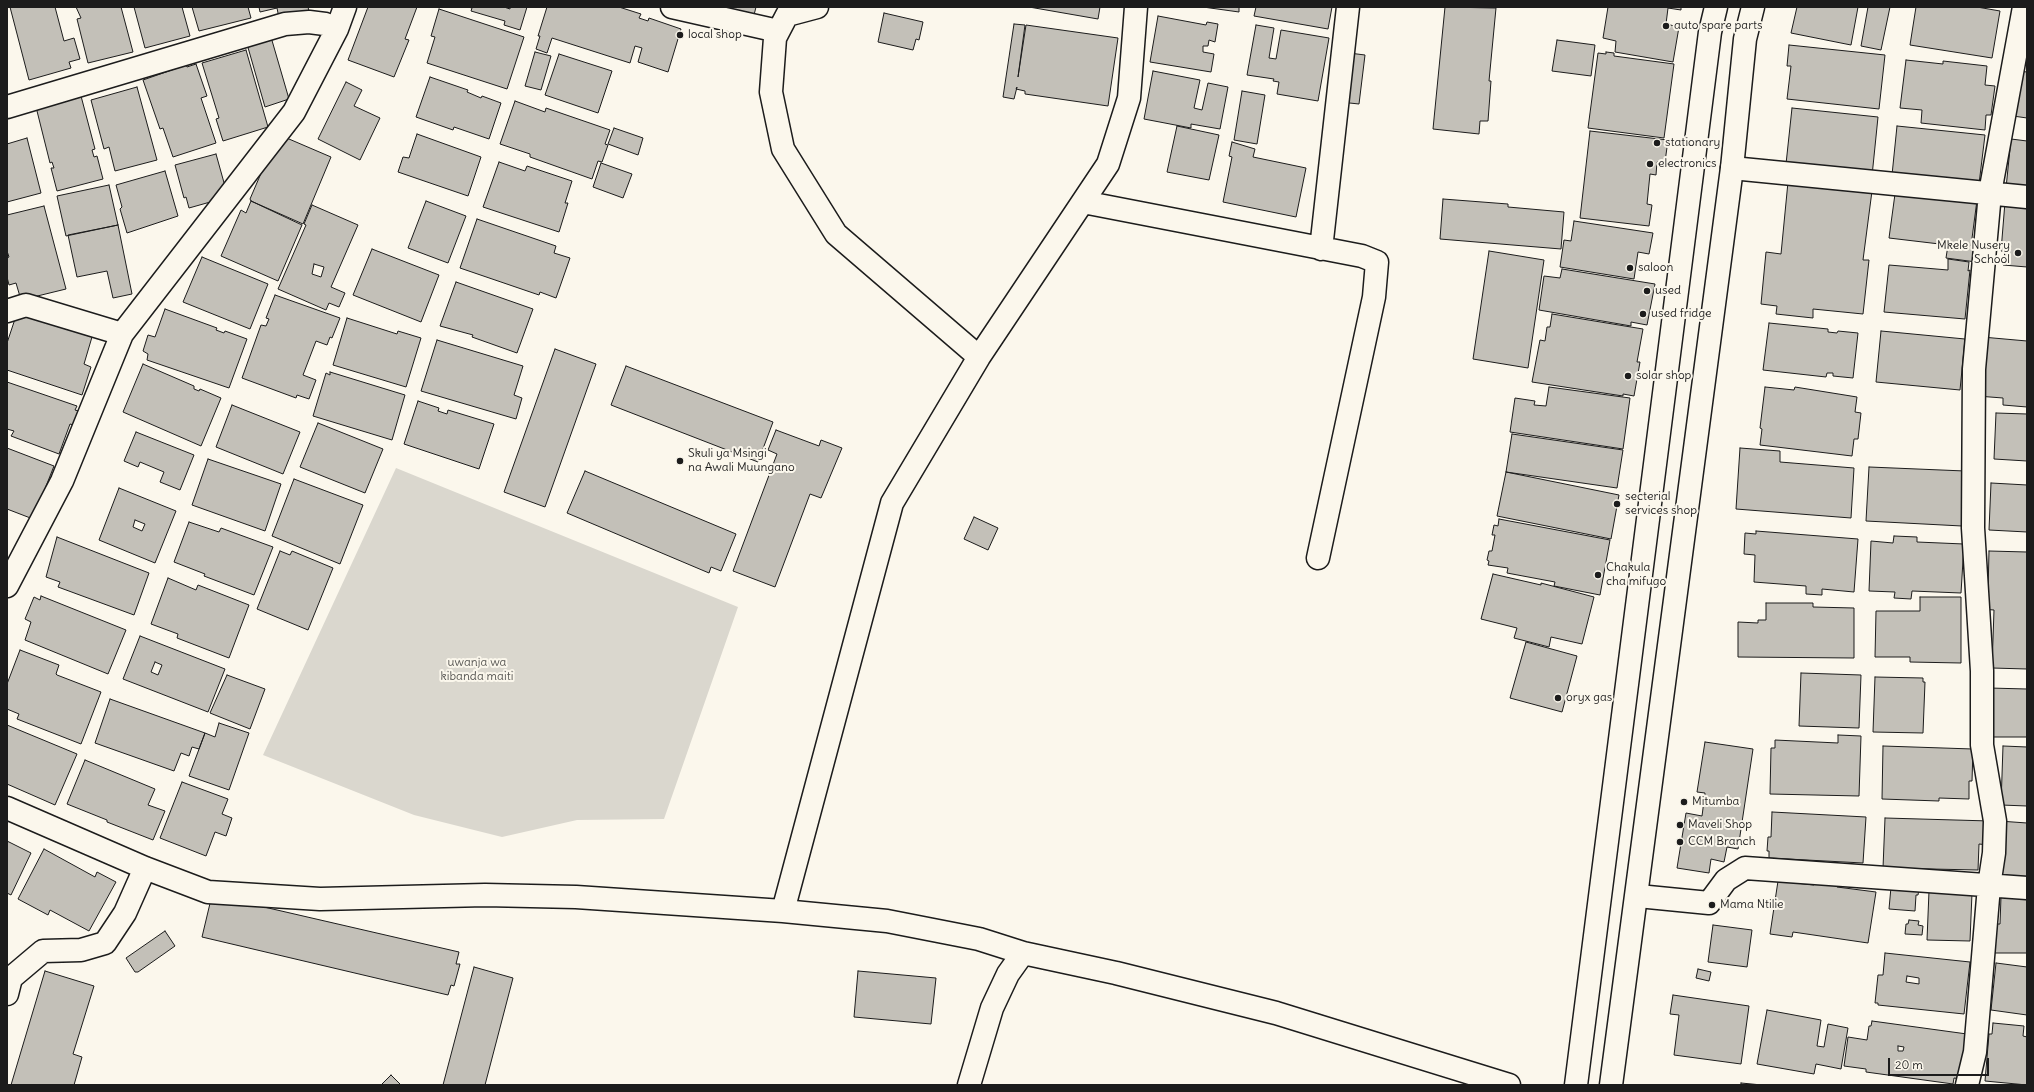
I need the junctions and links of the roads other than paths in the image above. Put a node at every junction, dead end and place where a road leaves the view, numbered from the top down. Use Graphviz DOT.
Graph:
graph roads {
  1 [pos="345,7"];
  2 [pos="672,7"];
  3 [pos="817,7"];
  4 [pos="1136,7"];
  5 [pos="1348,7"];
  6 [pos="1716,7"];
  7 [pos="1753,7"];
  8 [pos="2024,7"];
  9 [pos="337,29"];
  10 [pos="778,31"];
  11 [pos="7,107"];
  12 [pos="1732,168"];
  13 [pos="1990,193"];
  14 [pos="2027,197"];
  15 [pos="1083,202"];
  16 [pos="1321,249"];
  17 [pos="7,311"];
  18 [pos="122,334"];
  19 [pos="979,357"];
  20 [pos="1318,558"];
  21 [pos="7,586"];
  22 [pos="7,808"];
  23 [pos="145,868"];
  24 [pos="1989,886"];
  25 [pos="2027,888"];
  26 [pos="1638,896"];
  27 [pos="783,911"];
  28 [pos="1023,953"];
  29 [pos="7,994"];
  30 [pos="969,1085"];
  31 [pos="1509,1085"];
  32 [pos="1576,1085"];
  33 [pos="1612,1085"];
  34 [pos="1967,1085"];
  1 -- 9 [label="street"];
  2 -- 10 [label="street"];
  3 -- 10 [label="street"];
  4 -- 15 [label="street"];
  5 -- 16 [label="street"];
  6 -- 32 [label="street"];
  7 -- 12 [label="street"];
  8 -- 13 [label="street"];
  9 -- 11 [label="street"];
  9 -- 18 [label="street"];
  10 -- 19 [label="street"];
  12 -- 13 [label="street"];
  12 -- 26 [label="street"];
  13 -- 14 [label="street"];
  13 -- 24 [label="street"];
  15 -- 16 [label="street"];
  15 -- 19 [label="street"];
  16 -- 20 [label="street"];
  17 -- 18 [label="street"];
  18 -- 21 [label="street"];
  19 -- 27 [label="street"];
  22 -- 23 [label="street"];
  23 -- 27 [label="street"];
  23 -- 29 [label="street"];
  24 -- 25 [label="street"];
  24 -- 26 [label="street"];
  24 -- 34 [label="street"];
  26 -- 33 [label="street"];
  27 -- 28 [label="street"];
  28 -- 30 [label="street"];
  28 -- 31 [label="street"];
}
